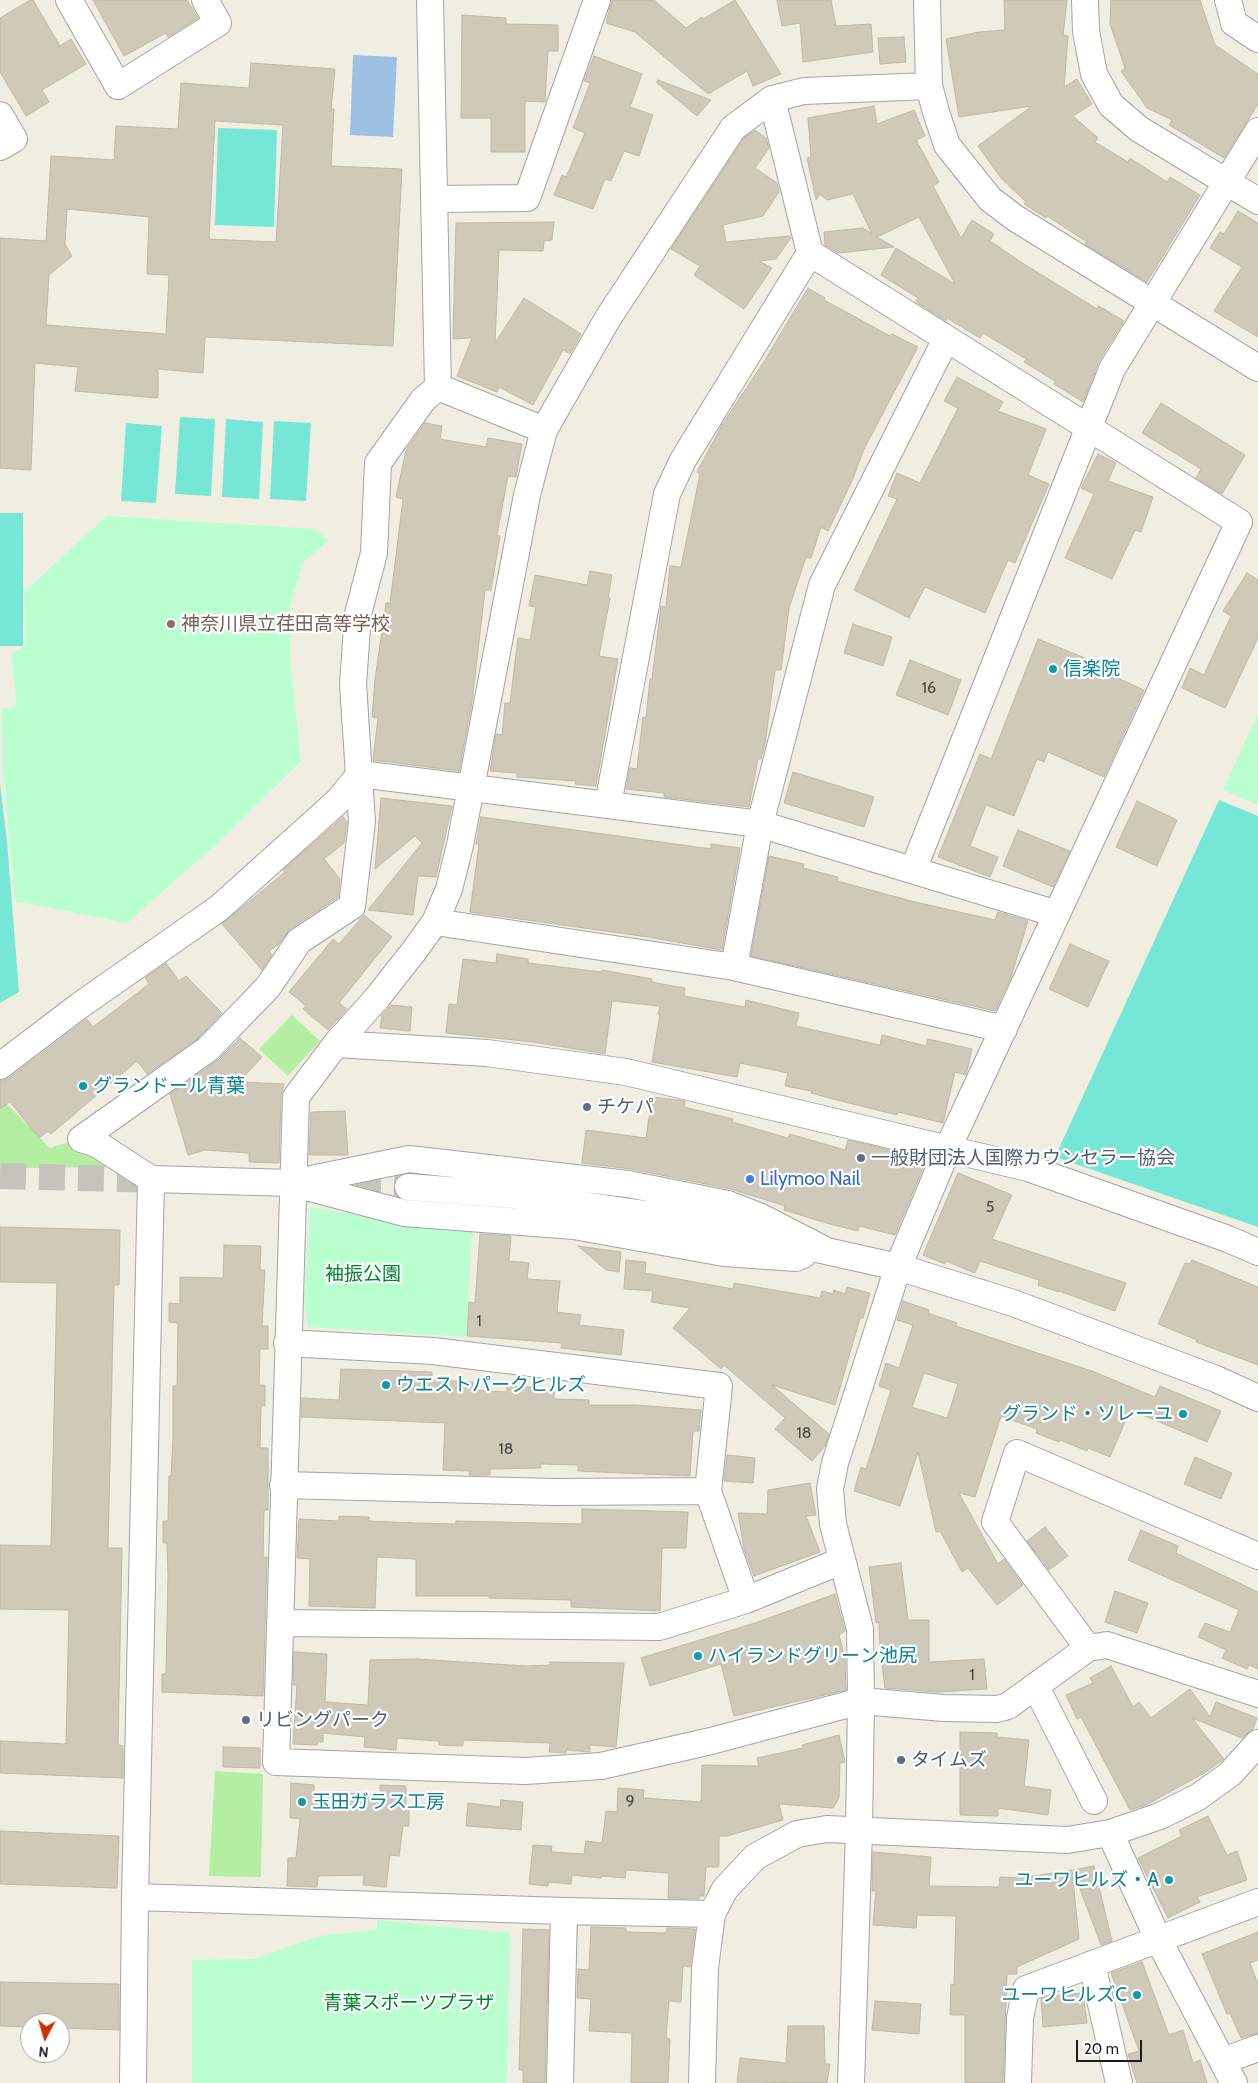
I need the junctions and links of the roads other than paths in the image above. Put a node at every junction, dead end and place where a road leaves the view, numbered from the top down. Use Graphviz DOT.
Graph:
graph roads {
  1 [pos="69,0"];
  2 [pos="205,0"];
  3 [pos="430,0"];
  4 [pos="596,0"];
  5 [pos="927,0"];
  6 [pos="1085,0"];
  7 [pos="1228,0"];
  8 [pos="1258,39"];
  9 [pos="929,86"];
  10 [pos="772,99"];
  11 [pos="0,115"];
  12 [pos="1258,131"];
  13 [pos="0,147"];
  14 [pos="1228,182"];
  15 [pos="434,199"];
  16 [pos="1258,202"];
  17 [pos="810,253"];
  18 [pos="1153,304"];
  19 [pos="946,339"];
  20 [pos="1258,368"];
  21 [pos="438,387"];
  22 [pos="1088,428"];
  23 [pos="544,430"];
  24 [pos="360,774"];
  25 [pos="471,788"];
  26 [pos="608,804"];
  27 [pos="760,824"];
  28 [pos="913,870"];
  29 [pos="1057,914"];
  30 [pos="435,922"];
  31 [pos="734,967"];
  32 [pos="1004,1029"];
  33 [pos="336,1044"];
  34 [pos="0,1066"];
  35 [pos="948,1148"];
  36 [pos="151,1179"];
  37 [pos="292,1183"];
  38 [pos="408,1187"];
  39 [pos="823,1249"];
  40 [pos="1258,1252"];
  41 [pos="898,1267"];
  42 [pos="287,1343"];
  43 [pos="1258,1398"];
  44 [pos="283,1485"];
  45 [pos="708,1491"];
  46 [pos="1258,1556"];
  47 [pos="841,1561"];
  48 [pos="746,1600"];
  49 [pos="280,1623"];
  50 [pos="1088,1648"];
  51 [pos="1036,1687"];
  52 [pos="1258,1694"];
  53 [pos="861,1701"];
  54 [pos="1258,1743"];
  55 [pos="1094,1801"];
  56 [pos="858,1830"];
  57 [pos="1110,1833"];
  58 [pos="135,1897"];
  59 [pos="1258,1902"];
  60 [pos="564,1912"];
  61 [pos="712,1914"];
  62 [pos="1158,1939"];
  63 [pos="1092,1964"];
  64 [pos="1258,2048"];
  65 [pos="1229,2072"];
  66 [pos="133,2083"];
  67 [pos="560,2083"];
  68 [pos="702,2083"];
  69 [pos="851,2083"];
  70 [pos="1018,2083"];
  71 [pos="1119,2083"];
  1 -- 2 [label="street"];
  3 -- 15 [label="street"];
  4 -- 15 [label="street"];
  5 -- 9 [label="street"];
  6 -- 14 [label="street"];
  7 -- 8 [label="street"];
  9 -- 10 [label="street"];
  9 -- 18 [label="street"];
  10 -- 17 [label="street"];
  10 -- 23 [label="street"];
  11 -- 13 [label="street"];
  12 -- 14 [label="street"];
  14 -- 16 [label="street"];
  14 -- 18 [label="street"];
  15 -- 21 [label="street"];
  17 -- 19 [label="street"];
  17 -- 26 [label="street"];
  18 -- 20 [label="street"];
  18 -- 22 [label="street"];
  19 -- 22 [label="street"];
  19 -- 27 [label="street"];
  21 -- 23 [label="street"];
  21 -- 24 [label="street"];
  22 -- 28 [label="street"];
  22 -- 29 [label="street"];
  23 -- 25 [label="street"];
  24 -- 25 [label="street"];
  24 -- 34 [label="street"];
  24 -- 36 [label="street"];
  25 -- 26 [label="street"];
  25 -- 30 [label="street"];
  26 -- 27 [label="street"];
  27 -- 28 [label="street"];
  27 -- 31 [label="street"];
  28 -- 29 [label="street"];
  29 -- 32 [label="street"];
  30 -- 31 [label="street"];
  30 -- 33 [label="street"];
  31 -- 32 [label="street"];
  32 -- 35 [label="street"];
  33 -- 35 [label="street"];
  33 -- 37 [label="street"];
  35 -- 40 [label="street"];
  35 -- 41 [label="street"];
  36 -- 37 [label="street"];
  36 -- 58 [label="street"];
  37 -- 39 [label="street"];
  37 -- 39 [label="street"];
  37 -- 42 [label="street"];
  38 -- 39 [label="street"];
  39 -- 41 [label="street"];
  41 -- 43 [label="street"];
  41 -- 47 [label="street"];
  42 -- 44 [label="street"];
  42 -- 45 [label="street"];
  44 -- 45 [label="street"];
  44 -- 49 [label="street"];
  45 -- 48 [label="street"];
  46 -- 50 [label="street"];
  47 -- 48 [label="street"];
  47 -- 53 [label="street"];
  48 -- 49 [label="street"];
  49 -- 53 [label="street"];
  50 -- 51 [label="street"];
  50 -- 52 [label="street"];
  51 -- 53 [label="street"];
  51 -- 55 [label="street"];
  53 -- 56 [label="street"];
  54 -- 57 [label="street"];
  56 -- 57 [label="street"];
  56 -- 61 [label="street"];
  56 -- 69 [label="street"];
  57 -- 62 [label="street"];
  58 -- 60 [label="street"];
  58 -- 66 [label="street"];
  59 -- 62 [label="street"];
  60 -- 61 [label="street"];
  60 -- 67 [label="street"];
  61 -- 68 [label="street"];
  62 -- 63 [label="street"];
  62 -- 65 [label="street"];
  63 -- 70 [label="street"];
  63 -- 71 [label="street"];
  64 -- 65 [label="street"];
}
